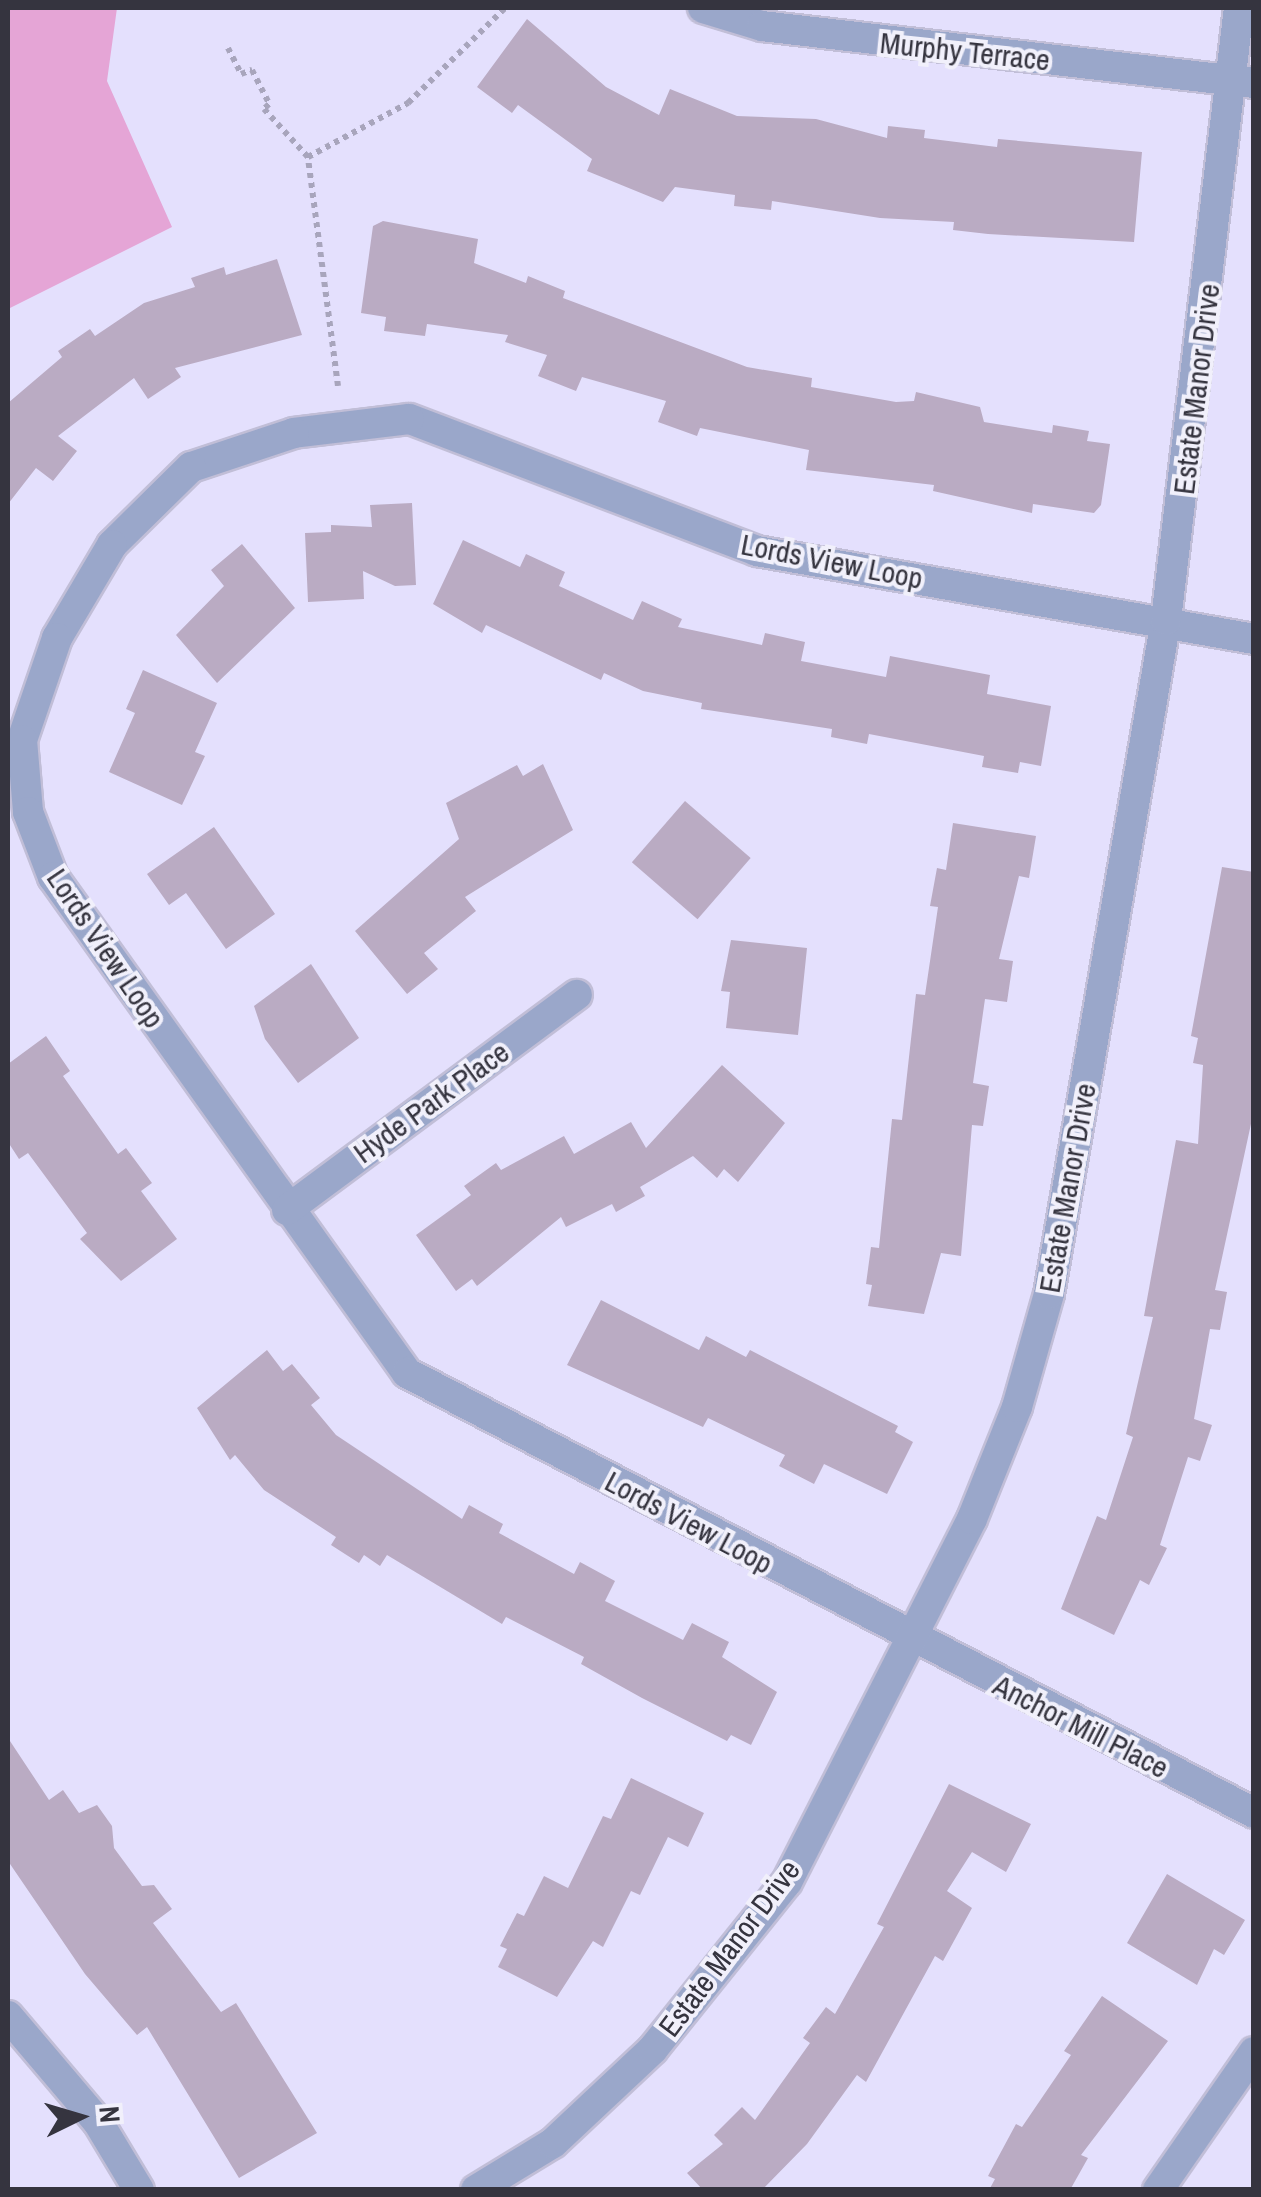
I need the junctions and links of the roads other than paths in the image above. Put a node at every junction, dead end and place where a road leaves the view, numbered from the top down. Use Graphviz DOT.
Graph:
graph roads {
  1 [pos="703,8"];
  2 [pos="1239,8"];
  3 [pos="1241,81"];
  4 [pos="1166,620"];
  5 [pos="1254,639"];
  6 [pos="577,995"];
  7 [pos="287,1210"];
  8 [pos="909,1638"];
  9 [pos="1254,1813"];
  10 [pos="8,2016"];
  11 [pos="1254,2052"];
  12 [pos="139,2190"];
  13 [pos="476,2190"];
  14 [pos="1158,2190"];
  1 -- 3 [label="street, Murphy Terrace"];
  2 -- 3 [label="street, Estate Manor Drive"];
  3 -- 4 [label="street, Estate Manor Drive"];
  4 -- 5 [label="street, Lords View Loop"];
  4 -- 7 [label="street, Lords View Loop"];
  4 -- 8 [label="street, Estate Manor Drive"];
  6 -- 7 [label="street, Hyde Park Place"];
  7 -- 8 [label="street, Lords View Loop"];
  8 -- 9 [label="street, Anchor Mill Place"];
  8 -- 13 [label="street, Estate Manor Drive"];
  10 -- 12 [label="street"];
  11 -- 14 [label="street"];
}
